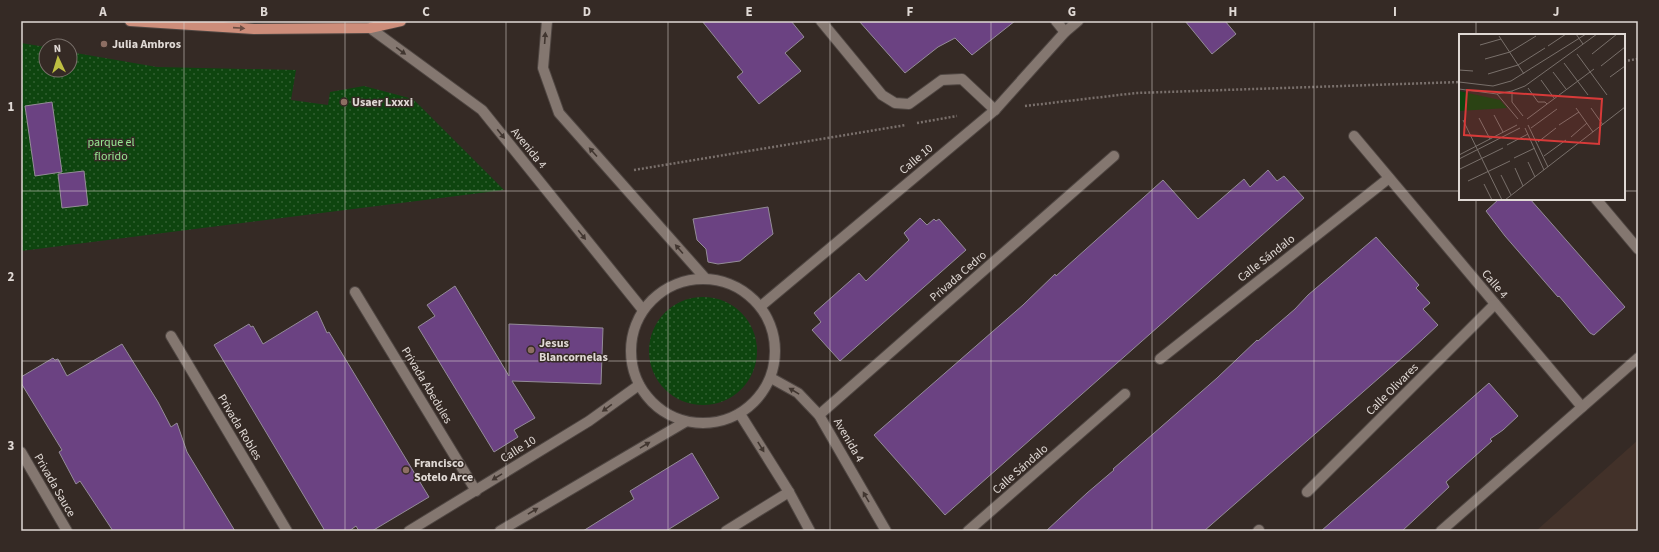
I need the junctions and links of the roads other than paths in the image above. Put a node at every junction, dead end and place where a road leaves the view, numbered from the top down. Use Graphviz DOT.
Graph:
graph roads {
  1 [pos="130,21"];
  2 [pos="401,21"];
  3 [pos="547,21"];
  4 [pos="821,21"];
  5 [pos="1056,21"];
  6 [pos="1078,21"];
  7 [pos="370,28"];
  8 [pos="1065,32"];
  9 [pos="995,110"];
  10 [pos="1354,136"];
  11 [pos="1114,156"];
  12 [pos="1389,178"];
  13 [pos="1597,200"];
  14 [pos="1638,249"];
  15 [pos="705,278"];
  16 [pos="355,292"];
  17 [pos="1495,304"];
  18 [pos="761,306"];
  19 [pos="643,310"];
  20 [pos="171,336"];
  21 [pos="1638,358"];
  22 [pos="1160,359"];
  23 [pos="771,378"];
  24 [pos="639,385"];
  25 [pos="1125,394"];
  26 [pos="1582,407"];
  27 [pos="740,414"];
  28 [pos="819,415"];
  29 [pos="685,422"];
  30 [pos="21,452"];
  31 [pos="476,490"];
  32 [pos="789,492"];
  33 [pos="1307,492"];
  34 [pos="67,531"];
  35 [pos="287,531"];
  36 [pos="409,531"];
  37 [pos="500,531"];
  38 [pos="726,531"];
  39 [pos="810,531"];
  40 [pos="886,531"];
  41 [pos="968,531"];
  42 [pos="1441,531"];
  1 -- 7 [label="main road, one-way"];
  2 -- 7 [label="main road"];
  15 -- 3 [label="street, one-way"];
  4 -- 9 [label="street"];
  5 -- 8 [label="street"];
  6 -- 8 [label="street, Calle 10"];
  7 -- 19 [label="street, Avenida 4, one-way"];
  8 -- 9 [label="street, Calle 10"];
  9 -- 18 [label="street, Calle 10"];
  10 -- 12 [label="street, Calle 4"];
  11 -- 28 [label="street, Privada Cedro"];
  12 -- 17 [label="street, Calle 4"];
  12 -- 22 [label="street, Calle Sándalo"];
  13 -- 14 [label="street"];
  15 -- 18 [label="street"];
  15 -- 19 [label="street"];
  16 -- 31 [label="street, Privada Abedules"];
  17 -- 26 [label="street, Calle 4"];
  17 -- 33 [label="street, Calle Olivares"];
  18 -- 23 [label="street"];
  19 -- 24 [label="street"];
  20 -- 35 [label="street, Privada Robles"];
  21 -- 26 [label="street"];
  23 -- 27 [label="street"];
  28 -- 23 [label="street, Avenida 4, one-way"];
  24 -- 29 [label="street"];
  24 -- 31 [label="street, Calle 10, one-way"];
  25 -- 41 [label="street, Calle Sándalo"];
  26 -- 42 [label="street"];
  27 -- 29 [label="street"];
  27 -- 32 [label="street, one-way"];
  40 -- 28 [label="street, Avenida 4, one-way"];
  37 -- 29 [label="street, one-way"];
  30 -- 34 [label="street, Privada Sauce"];
  31 -- 36 [label="street, Calle 10"];
  32 -- 38 [label="street"];
  32 -- 39 [label="street"];
}
